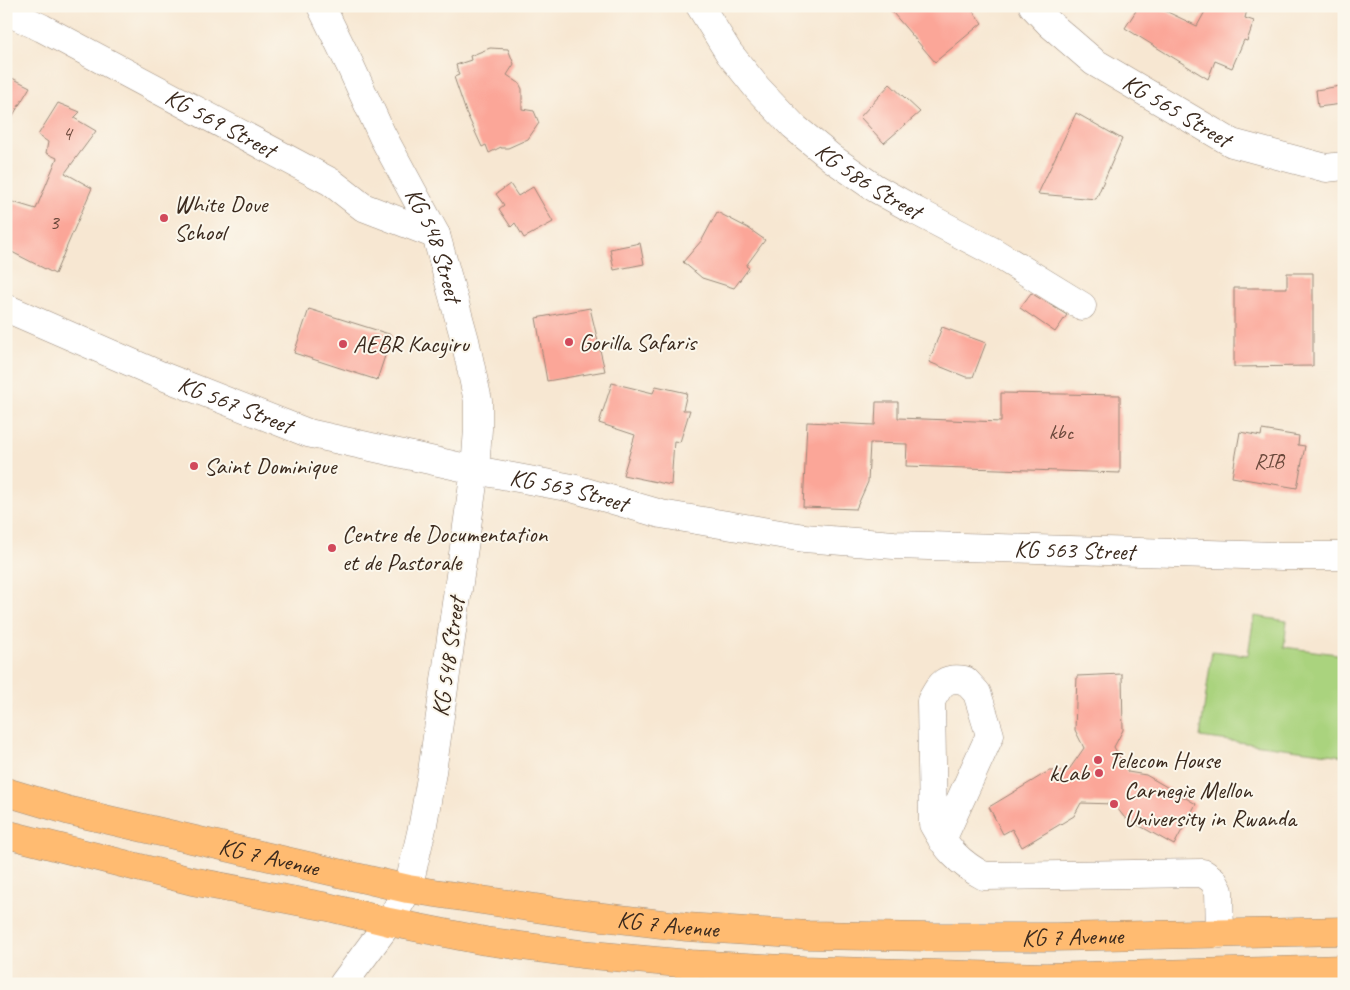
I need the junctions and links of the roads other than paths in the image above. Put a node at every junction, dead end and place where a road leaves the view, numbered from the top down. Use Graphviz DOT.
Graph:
graph roads {
  1 [pos="320,6"];
  2 [pos="700,6"];
  3 [pos="1033,6"];
  4 [pos="6,11"];
  5 [pos="1344,166"];
  6 [pos="436,235"];
  7 [pos="1082,306"];
  8 [pos="6,308"];
  9 [pos="475,470"];
  10 [pos="1344,556"];
  11 [pos="6,792"];
  12 [pos="6,834"];
  13 [pos="942,840"];
  14 [pos="408,889"];
  15 [pos="390,922"];
  16 [pos="1344,931"];
  17 [pos="1220,934"];
  18 [pos="1344,969"];
  19 [pos="343,984"];
  1 -- 6 [label="street, KG 548 Street"];
  2 -- 7 [label="street, KG 586 Street"];
  3 -- 5 [label="street, KG 565 Street"];
  4 -- 6 [label="street, KG 569 Street"];
  6 -- 9 [label="street, KG 548 Street"];
  8 -- 9 [label="street, KG 567 Street"];
  9 -- 10 [label="street, KG 563 Street"];
  9 -- 14 [label="street, KG 548 Street"];
  11 -- 14 [label="main road, KG 7 Avenue"];
  12 -- 15 [label="main road, KG 7 Avenue"];
  13 -- 13 [label="street"];
  13 -- 17 [label="street"];
  14 -- 15 [label="street, KG 548 Street"];
  14 -- 17 [label="main road, KG 7 Avenue"];
  15 -- 18 [label="main road, KG 7 Avenue"];
  15 -- 19 [label="street, KG 548 Street"];
  16 -- 17 [label="main road, KG 7 Avenue"];
}
